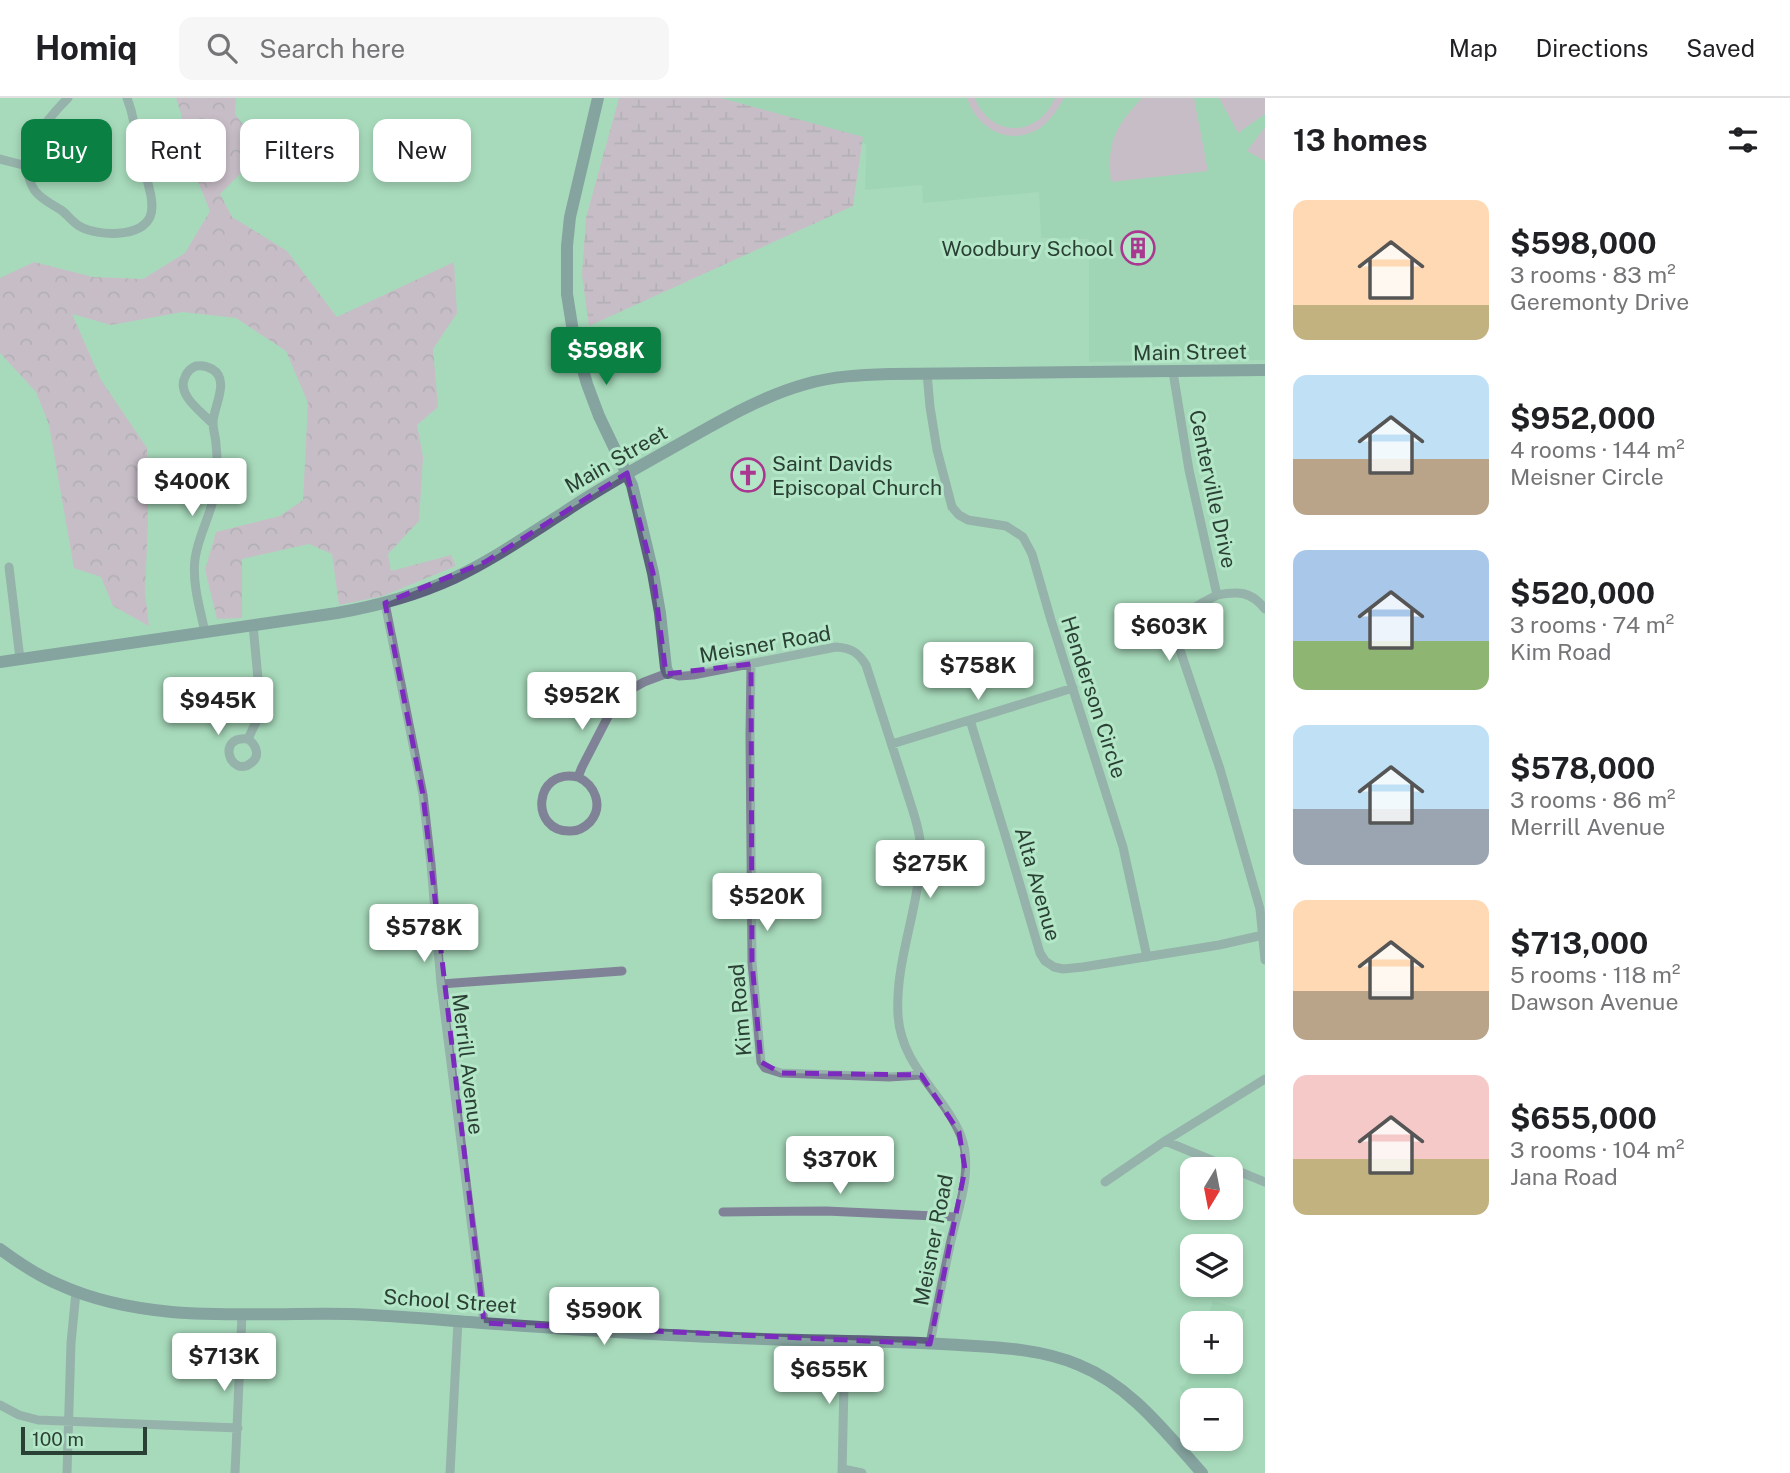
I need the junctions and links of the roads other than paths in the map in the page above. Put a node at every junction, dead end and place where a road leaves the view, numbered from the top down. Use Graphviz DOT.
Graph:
graph roads {
  1 [pos="68,98"];
  2 [pos="127,98"];
  3 [pos="598,98"];
  4 [pos="50,119"];
  5 [pos="0,159"];
  6 [pos="21,164"];
  7 [pos="32,182"];
  8 [pos="1265,370"];
  9 [pos="1173,372"];
  10 [pos="927,373"];
  11 [pos="213,424"];
  12 [pos="627,473"];
  13 [pos="9,566"];
  14 [pos="1217,595"];
  15 [pos="385,603"];
  16 [pos="1265,609"];
  17 [pos="253,625"];
  18 [pos="205,632"];
  19 [pos="20,659"];
  20 [pos="0,662"];
  21 [pos="751,664"];
  22 [pos="668,673"];
  23 [pos="1073,688"];
  24 [pos="970,720"];
  25 [pos="248,739"];
  26 [pos="892,744"];
  27 [pos="578,777"];
  28 [pos="1264,934"];
  29 [pos="1147,957"];
  30 [pos="1265,960"];
  31 [pos="622,971"];
  32 [pos="441,984"];
  33 [pos="921,1076"];
  34 [pos="1265,1079"];
  35 [pos="1165,1141"];
  36 [pos="1105,1182"];
  37 [pos="1265,1182"];
  38 [pos="723,1212"];
  39 [pos="956,1217"];
  40 [pos="0,1250"];
  41 [pos="76,1292"];
  42 [pos="242,1314"];
  43 [pos="458,1321"];
  44 [pos="484,1323"];
  45 [pos="845,1341"];
  46 [pos="930,1344"];
  47 [pos="0,1405"];
  48 [pos="68,1422"];
  49 [pos="238,1428"];
  50 [pos="843,1471"];
  51 [pos="66,1473"];
  52 [pos="235,1473"];
  53 [pos="450,1473"];
  54 [pos="862,1473"];
  55 [pos="1202,1473"];
  1 -- 4 [label="street"];
  2 -- 7 [label="street"];
  3 -- 12 [label="street"];
  5 -- 6 [label="street"];
  8 -- 9 [label="street, Main Street"];
  9 -- 10 [label="street, Main Street"];
  9 -- 14 [label="street, Centerville Drive"];
  10 -- 12 [label="street, Main Street"];
  10 -- 23 [label="street, Henderson Circle"];
  11 -- 11 [label="street"];
  11 -- 18 [label="street"];
  12 -- 15 [label="street, Main Street"];
  12 -- 22 [label="street"];
  13 -- 19 [label="street"];
  14 -- 16 [label="street"];
  14 -- 28 [label="street, Centerville Drive"];
  15 -- 17 [label="street, Main Street"];
  15 -- 32 [label="street, Merrill Avenue"];
  17 -- 18 [label="street, Main Street"];
  17 -- 25 [label="street"];
  18 -- 19 [label="street, Main Street"];
  19 -- 20 [label="street, Main Street"];
  21 -- 22 [label="street, Meisner Road"];
  21 -- 26 [label="street, Meisner Road"];
  21 -- 33 [label="street, Kim Road"];
  22 -- 27 [label="street"];
  23 -- 24 [label="street"];
  23 -- 29 [label="street, Henderson Circle"];
  24 -- 26 [label="street"];
  24 -- 29 [label="street, Alta Avenue"];
  26 -- 33 [label="street, Meisner Road"];
  27 -- 27 [label="street"];
  28 -- 29 [label="street, Alta Avenue"];
  28 -- 30 [label="street, Centerville Drive"];
  31 -- 32 [label="street"];
  32 -- 44 [label="street, Merrill Avenue"];
  33 -- 39 [label="street, Meisner Road"];
  34 -- 35 [label="street"];
  35 -- 36 [label="street"];
  35 -- 37 [label="street"];
  38 -- 39 [label="street"];
  39 -- 46 [label="street, Meisner Road"];
  40 -- 41 [label="street, School Street"];
  41 -- 42 [label="street, School Street"];
  41 -- 48 [label="street"];
  42 -- 43 [label="street, School Street"];
  42 -- 49 [label="street"];
  43 -- 44 [label="street, School Street"];
  43 -- 53 [label="street"];
  44 -- 45 [label="street, School Street"];
  45 -- 46 [label="street, School Street"];
  45 -- 50 [label="street"];
  46 -- 55 [label="street, School Street"];
  47 -- 48 [label="street"];
  48 -- 49 [label="street"];
  48 -- 51 [label="street"];
  49 -- 52 [label="street"];
  50 -- 54 [label="street"];
}
